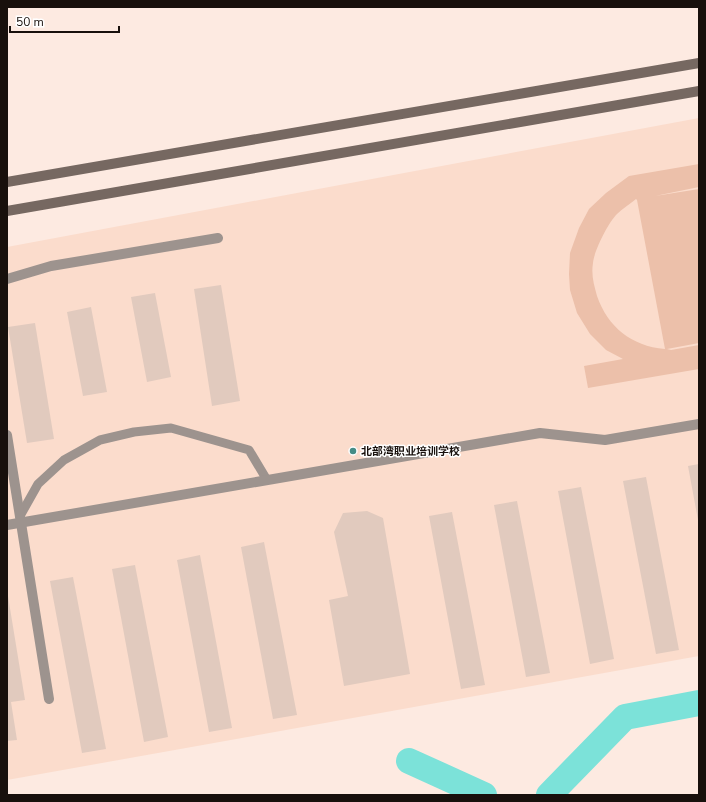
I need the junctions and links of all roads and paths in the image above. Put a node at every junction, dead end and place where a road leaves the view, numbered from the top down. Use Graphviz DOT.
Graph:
graph roads {
  1 [pos="699,63"];
  2 [pos="699,92"];
  3 [pos="7,182"];
  4 [pos="7,211"];
  5 [pos="218,238"];
  6 [pos="7,280"];
  7 [pos="699,424"];
  8 [pos="7,435"];
  9 [pos="267,480"];
  10 [pos="20,519"];
  11 [pos="7,525"];
  12 [pos="49,699"];
  1 -- 3 [label="street"];
  2 -- 4 [label="street"];
  5 -- 6 [label="street"];
  7 -- 9 [label="street"];
  8 -- 10 [label="street"];
  9 -- 10 [label="street"];
  9 -- 10 [label="lane"];
  10 -- 11 [label="street"];
  10 -- 12 [label="street"];
}
